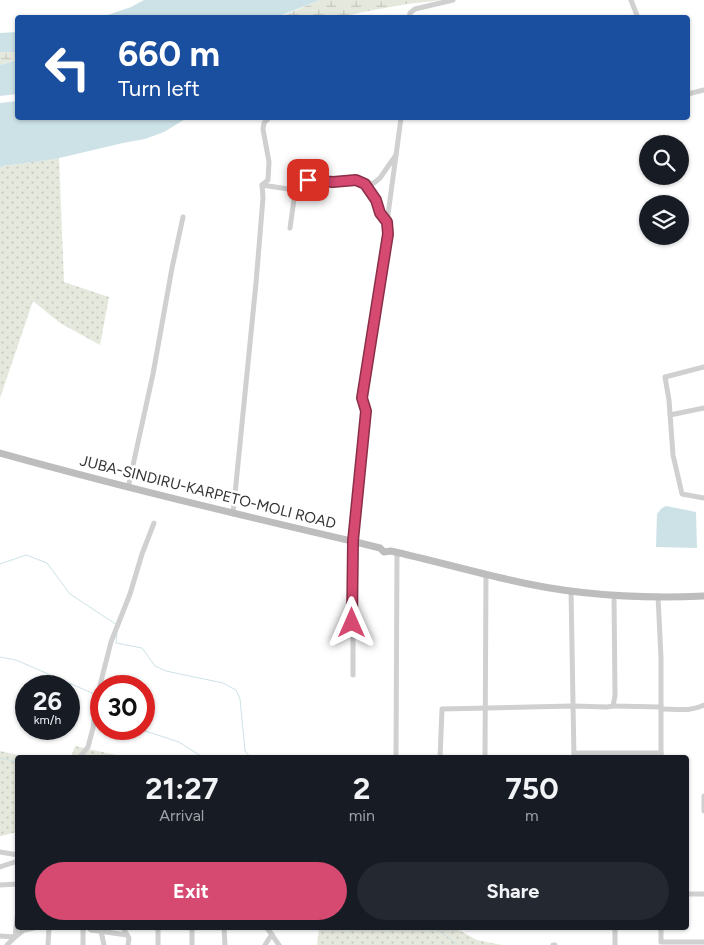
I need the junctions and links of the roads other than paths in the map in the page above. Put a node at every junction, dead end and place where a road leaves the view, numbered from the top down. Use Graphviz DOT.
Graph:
graph roads {
  1 [pos="453,0"];
  2 [pos="631,0"];
  3 [pos="410,15"];
  4 [pos="637,15"];
  5 [pos="704,90"];
  6 [pos="690,94"];
  7 [pos="267,120"];
  8 [pos="401,120"];
  9 [pos="396,155"];
  10 [pos="296,166"];
  11 [pos="298,178"];
  12 [pos="365,184"];
  13 [pos="262,185"];
  14 [pos="183,217"];
  15 [pos="387,222"];
  16 [pos="290,228"];
  17 [pos="704,367"];
  18 [pos="704,408"];
  19 [pos="670,415"];
  20 [pos="0,453"];
  21 [pos="128,488"];
  22 [pos="704,498"];
  23 [pos="233,514"];
  24 [pos="154,523"];
  25 [pos="353,541"];
  26 [pos="397,552"];
  27 [pos="486,574"];
  28 [pos="571,591"];
  29 [pos="614,595"];
  30 [pos="658,596"];
  31 [pos="704,596"];
  32 [pos="353,675"];
  33 [pos="704,705"];
  34 [pos="573,706"];
  35 [pos="613,706"];
  36 [pos="661,708"];
  37 [pos="485,709"];
  38 [pos="81,755"];
  39 [pos="396,755"];
  40 [pos="440,755"];
  41 [pos="485,755"];
  42 [pos="574,755"];
  43 [pos="661,755"];
  44 [pos="704,796"];
  45 [pos="704,811"];
  46 [pos="0,852"];
  47 [pos="15,854"];
  48 [pos="15,862"];
  49 [pos="0,867"];
  50 [pos="15,884"];
  51 [pos="0,885"];
  52 [pos="689,894"];
  53 [pos="704,894"];
  54 [pos="17,930"];
  55 [pos="24,930"];
  56 [pos="50,930"];
  57 [pos="83,930"];
  58 [pos="91,930"];
  59 [pos="124,930"];
  60 [pos="158,930"];
  61 [pos="192,930"];
  62 [pos="224,930"];
  63 [pos="269,930"];
  64 [pos="616,930"];
  65 [pos="661,930"];
  66 [pos="101,931"];
  67 [pos="272,934"];
  68 [pos="0,936"];
  69 [pos="128,936"];
  70 [pos="16,938"];
  71 [pos="704,942"];
  72 [pos="6,945"];
  73 [pos="48,945"];
  74 [pos="83,945"];
  75 [pos="104,945"];
  76 [pos="128,945"];
  77 [pos="134,945"];
  78 [pos="158,945"];
  79 [pos="192,945"];
  80 [pos="225,945"];
  81 [pos="265,945"];
  82 [pos="279,945"];
  83 [pos="615,945"];
  1 -- 3 [label="street"];
  2 -- 4 [label="street"];
  5 -- 6 [label="street"];
  7 -- 13 [label="street"];
  8 -- 9 [label="street"];
  9 -- 12 [label="street"];
  9 -- 15 [label="street"];
  10 -- 11 [label="street"];
  11 -- 12 [label="street"];
  11 -- 13 [label="street"];
  11 -- 16 [label="street"];
  12 -- 15 [label="street"];
  13 -- 23 [label="street"];
  14 -- 21 [label="street"];
  15 -- 25 [label="street"];
  17 -- 19 [label="street"];
  18 -- 19 [label="street"];
  19 -- 22 [label="street"];
  20 -- 21 [label="main road, JUBA-SINDIRU-KARPETO-MOLI ROAD"];
  21 -- 23 [label="main road, JUBA-SINDIRU-KARPETO-MOLI ROAD"];
  23 -- 25 [label="main road, JUBA-SINDIRU-KARPETO-MOLI ROAD"];
  24 -- 38 [label="street"];
  25 -- 26 [label="main road, JUBA-SINDIRU-KARPETO-MOLI ROAD"];
  25 -- 32 [label="street"];
  26 -- 27 [label="main road, JUBA-SINDIRU-KARPETO-MOLI ROAD"];
  26 -- 39 [label="street"];
  27 -- 28 [label="main road, JUBA-SINDIRU-KARPETO-MOLI ROAD"];
  27 -- 37 [label="street"];
  28 -- 29 [label="main road, JUBA-SINDIRU-KARPETO-MOLI ROAD"];
  28 -- 34 [label="street"];
  29 -- 30 [label="main road, JUBA-SINDIRU-KARPETO-MOLI ROAD"];
  29 -- 35 [label="street"];
  30 -- 31 [label="main road, JUBA-SINDIRU-KARPETO-MOLI ROAD"];
  30 -- 36 [label="street"];
  33 -- 36 [label="street"];
  34 -- 35 [label="street"];
  34 -- 37 [label="street"];
  34 -- 42 [label="street"];
  35 -- 36 [label="street"];
  36 -- 43 [label="street"];
  37 -- 40 [label="street"];
  37 -- 41 [label="street"];
  42 -- 43 [label="street"];
  44 -- 45 [label="street"];
  46 -- 47 [label="street"];
  48 -- 49 [label="street"];
  50 -- 51 [label="street"];
  52 -- 53 [label="street"];
  54 -- 70 [label="street"];
  55 -- 70 [label="street"];
  56 -- 73 [label="street"];
  57 -- 74 [label="street"];
  58 -- 66 [label="street"];
  59 -- 69 [label="street"];
  60 -- 78 [label="street"];
  61 -- 79 [label="street"];
  62 -- 80 [label="street"];
  63 -- 67 [label="street"];
  64 -- 83 [label="street"];
  65 -- 71 [label="street"];
  66 -- 69 [label="street"];
  66 -- 75 [label="street"];
  67 -- 81 [label="street"];
  67 -- 82 [label="street"];
  68 -- 70 [label="street"];
  69 -- 76 [label="street"];
  69 -- 77 [label="street"];
  70 -- 72 [label="street"];
}
